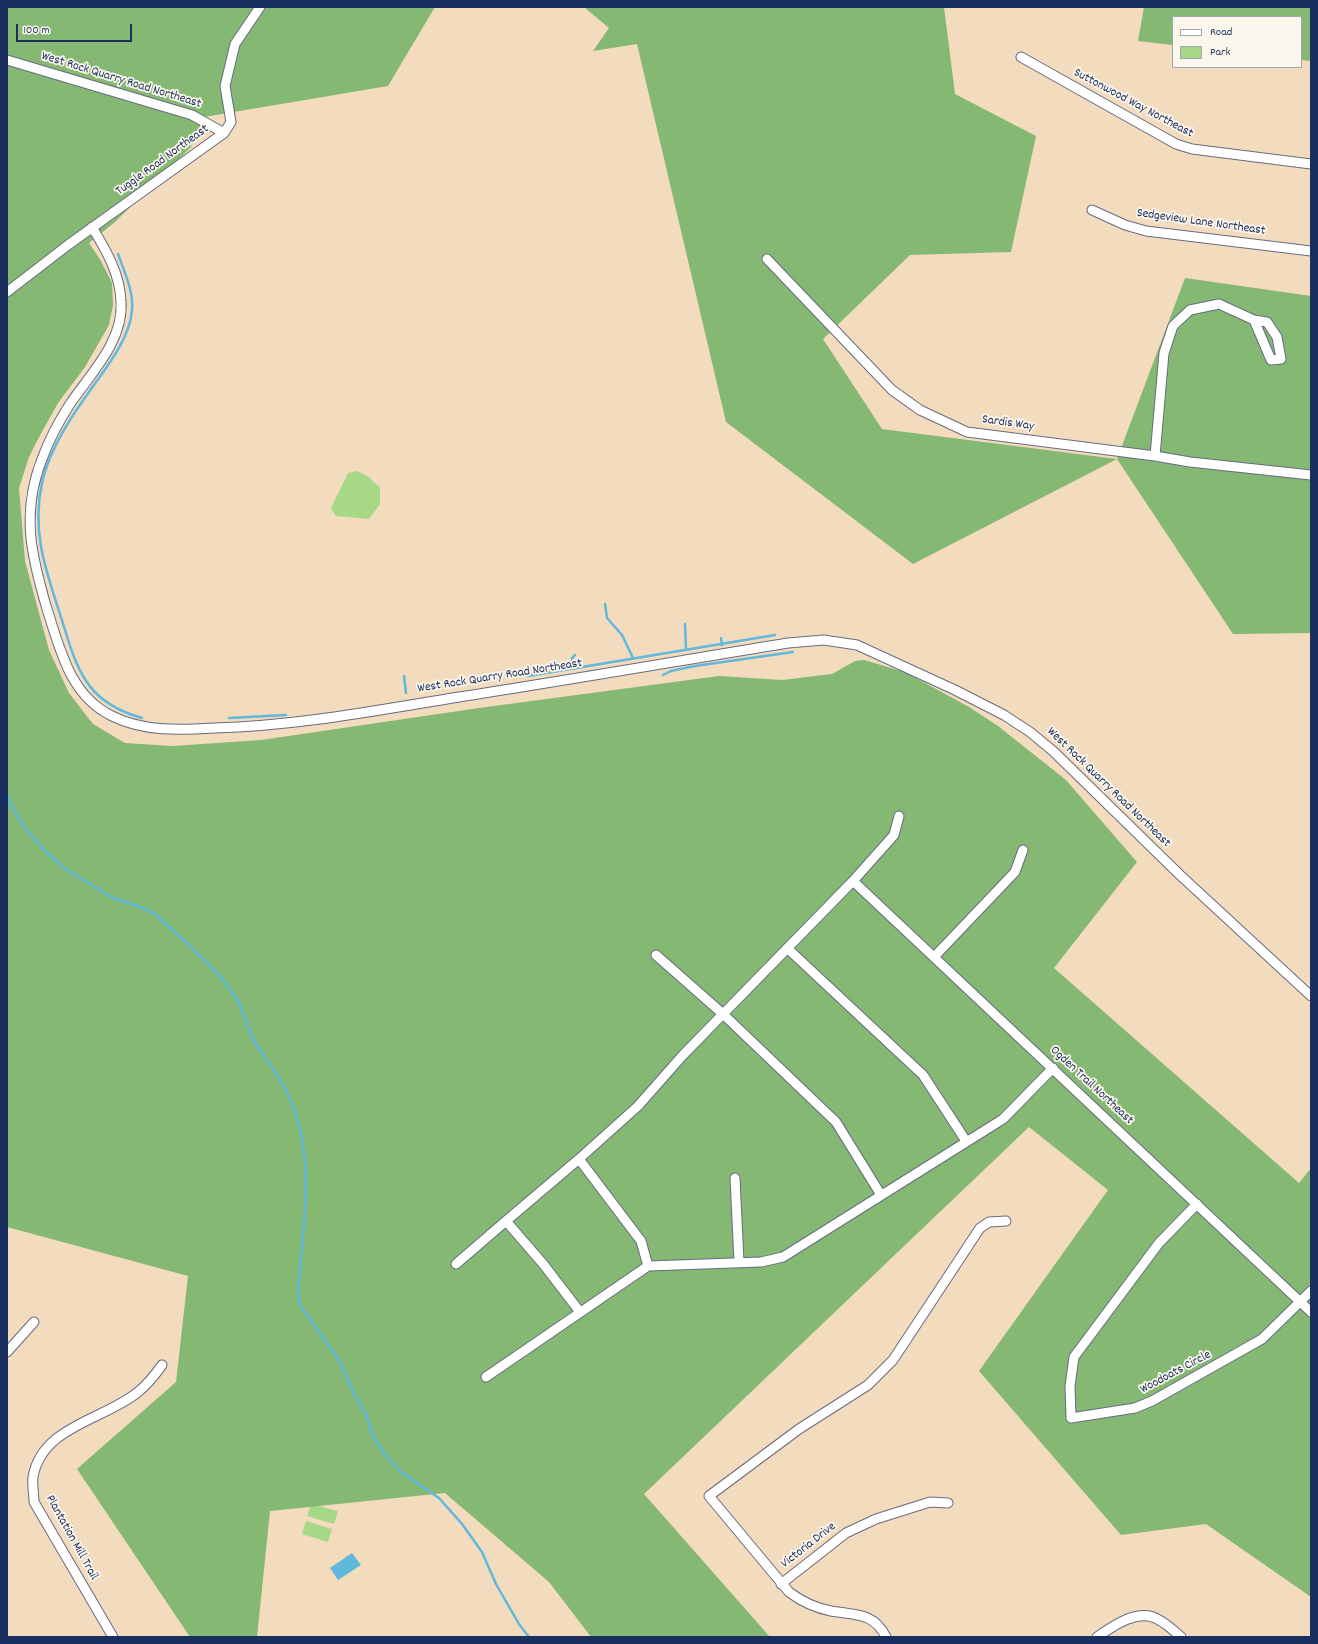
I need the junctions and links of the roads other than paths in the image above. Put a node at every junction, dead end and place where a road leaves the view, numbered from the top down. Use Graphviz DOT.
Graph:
graph roads {
  1 [pos="260,7"];
  2 [pos="1021,57"];
  3 [pos="7,60"];
  4 [pos="224,133"];
  5 [pos="1311,164"];
  6 [pos="1092,210"];
  7 [pos="92,227"];
  8 [pos="1311,251"];
  9 [pos="767,259"];
  10 [pos="7,292"];
  11 [pos="1254,320"];
  12 [pos="1154,456"];
  13 [pos="1311,475"];
  14 [pos="899,816"];
  15 [pos="1023,850"];
  16 [pos="853,881"];
  17 [pos="787,948"];
  18 [pos="656,955"];
  19 [pos="934,957"];
  20 [pos="1311,996"];
  21 [pos="723,1014"];
  22 [pos="1053,1068"];
  23 [pos="966,1141"];
  24 [pos="579,1159"];
  25 [pos="735,1178"];
  26 [pos="881,1195"];
  27 [pos="1197,1204"];
  28 [pos="506,1221"];
  29 [pos="1006,1221"];
  30 [pos="740,1262"];
  31 [pos="456,1264"];
  32 [pos="648,1266"];
  33 [pos="1311,1291"];
  34 [pos="1301,1302"];
  35 [pos="580,1312"];
  36 [pos="1311,1312"];
  37 [pos="34,1322"];
  38 [pos="7,1352"];
  39 [pos="162,1365"];
  40 [pos="486,1377"];
  41 [pos="948,1503"];
  42 [pos="781,1584"];
  43 [pos="112,1637"];
  44 [pos="886,1637"];
  45 [pos="1097,1637"];
  46 [pos="1181,1637"];
  1 -- 4 [label="street, Tuggle Road Northeast"];
  2 -- 5 [label="street, Suttonwood Way Northeast"];
  3 -- 4 [label="street, West Rock Quarry Road Northeast"];
  4 -- 7 [label="street, Tuggle Road Northeast"];
  6 -- 8 [label="street, Sedgeview Lane Northeast"];
  7 -- 10 [label="street, Tuggle Road Northeast"];
  7 -- 20 [label="street, West Rock Quarry Road Northeast"];
  9 -- 12 [label="street, Sardis Way"];
  11 -- 12 [label="street"];
  12 -- 13 [label="street, Sardis Way"];
  14 -- 16 [label="street"];
  15 -- 19 [label="street"];
  16 -- 17 [label="street"];
  16 -- 19 [label="street, Ogden Trail Northeast"];
  17 -- 21 [label="street"];
  17 -- 23 [label="street"];
  18 -- 21 [label="street"];
  19 -- 22 [label="street, Ogden Trail Northeast"];
  21 -- 24 [label="street"];
  21 -- 26 [label="street"];
  22 -- 23 [label="street"];
  22 -- 27 [label="street, Ogden Trail Northeast"];
  23 -- 26 [label="street"];
  24 -- 28 [label="street"];
  24 -- 32 [label="street"];
  25 -- 30 [label="street"];
  26 -- 30 [label="street"];
  27 -- 34 [label="street, Ogden Trail Northeast"];
  27 -- 34 [label="street, Woodoats Circle"];
  28 -- 31 [label="street"];
  28 -- 35 [label="street"];
  29 -- 42 [label="street"];
  30 -- 32 [label="street"];
  32 -- 35 [label="street"];
  33 -- 34 [label="street, Woodoats Circle"];
  34 -- 36 [label="street, Ogden Trail Northeast"];
  35 -- 40 [label="street"];
  37 -- 38 [label="street"];
  39 -- 43 [label="street, Plantation Mill Trail"];
  41 -- 42 [label="street, Victoria Drive"];
  42 -- 44 [label="street, Victoria Drive"];
  45 -- 46 [label="street"];
}
